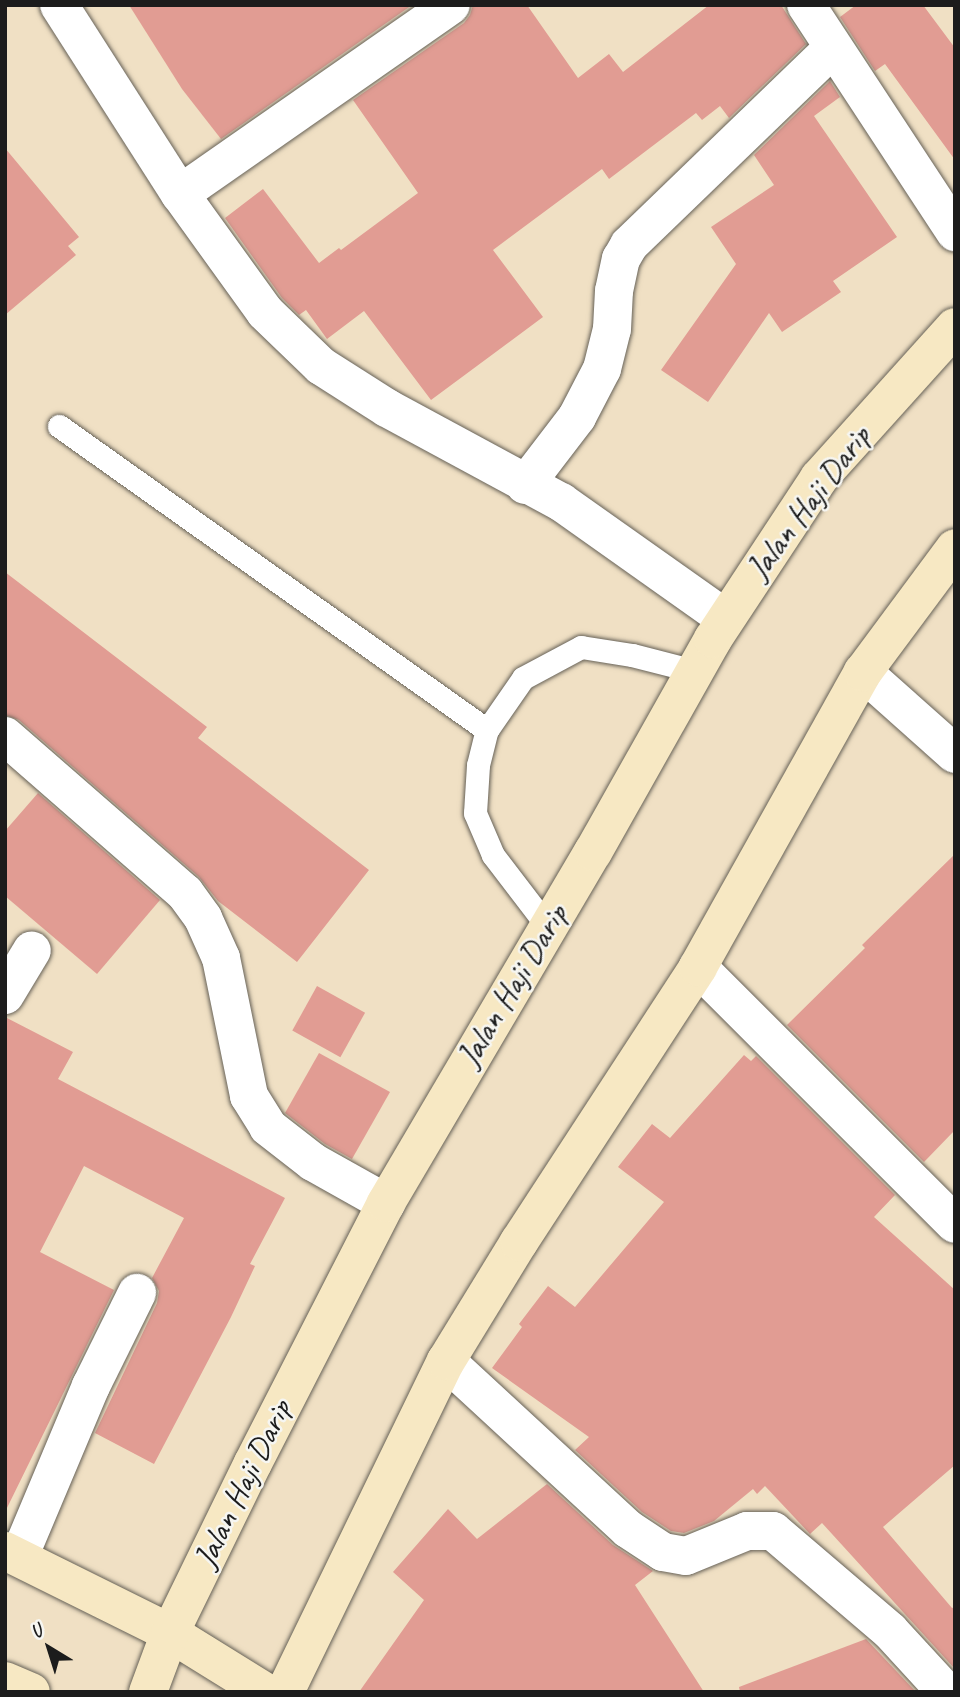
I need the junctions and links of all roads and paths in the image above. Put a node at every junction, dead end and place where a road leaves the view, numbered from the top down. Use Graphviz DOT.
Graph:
graph roads {
  1 [pos="59,5"];
  2 [pos="451,5"];
  3 [pos="824,20"];
  4 [pos="180,194"];
  5 [pos="955,232"];
  6 [pos="955,327"];
  7 [pos="59,425"];
  8 [pos="524,485"];
  9 [pos="955,548"];
  10 [pos="725,618"];
  11 [pos="695,671"];
  12 [pos="863,672"];
  13 [pos="487,730"];
  14 [pos="5,736"];
  15 [pos="955,754"];
  16 [pos="548,927"];
  17 [pos="32,950"];
  18 [pos="698,967"];
  19 [pos="5,995"];
  20 [pos="386,1203"];
  21 [pos="955,1224"];
  22 [pos="137,1293"];
  23 [pos="446,1361"];
  24 [pos="12,1554"];
  25 [pos="170,1633"];
  26 [pos="5,1681"];
  27 [pos="31,1692"];
  28 [pos="148,1692"];
  29 [pos="265,1692"];
  30 [pos="285,1692"];
  31 [pos="946,1692"];
  1 -- 4 [label="street"];
  2 -- 4 [label="street"];
  3 -- 5 [label="street"];
  3 -- 8 [label="street"];
  4 -- 8 [label="street"];
  6 -- 10 [label="main road, Jalan Haji Darip"];
  7 -- 13 [label="lane"];
  8 -- 10 [label="street"];
  9 -- 12 [label="main road"];
  10 -- 11 [label="main road, Jalan Haji Darip"];
  11 -- 13 [label="lane"];
  11 -- 16 [label="main road, Jalan Haji Darip"];
  12 -- 15 [label="street"];
  12 -- 18 [label="main road"];
  13 -- 16 [label="lane"];
  14 -- 20 [label="street"];
  16 -- 20 [label="main road, Jalan Haji Darip"];
  17 -- 19 [label="street"];
  18 -- 21 [label="street"];
  18 -- 23 [label="main road"];
  20 -- 25 [label="main road, Jalan Haji Darip"];
  22 -- 24 [label="street"];
  23 -- 30 [label="main road"];
  23 -- 31 [label="street"];
  24 -- 25 [label="main road"];
  25 -- 28 [label="main road, Jalan Haji Darip"];
  25 -- 29 [label="main road"];
  26 -- 27 [label="main road"];
}
